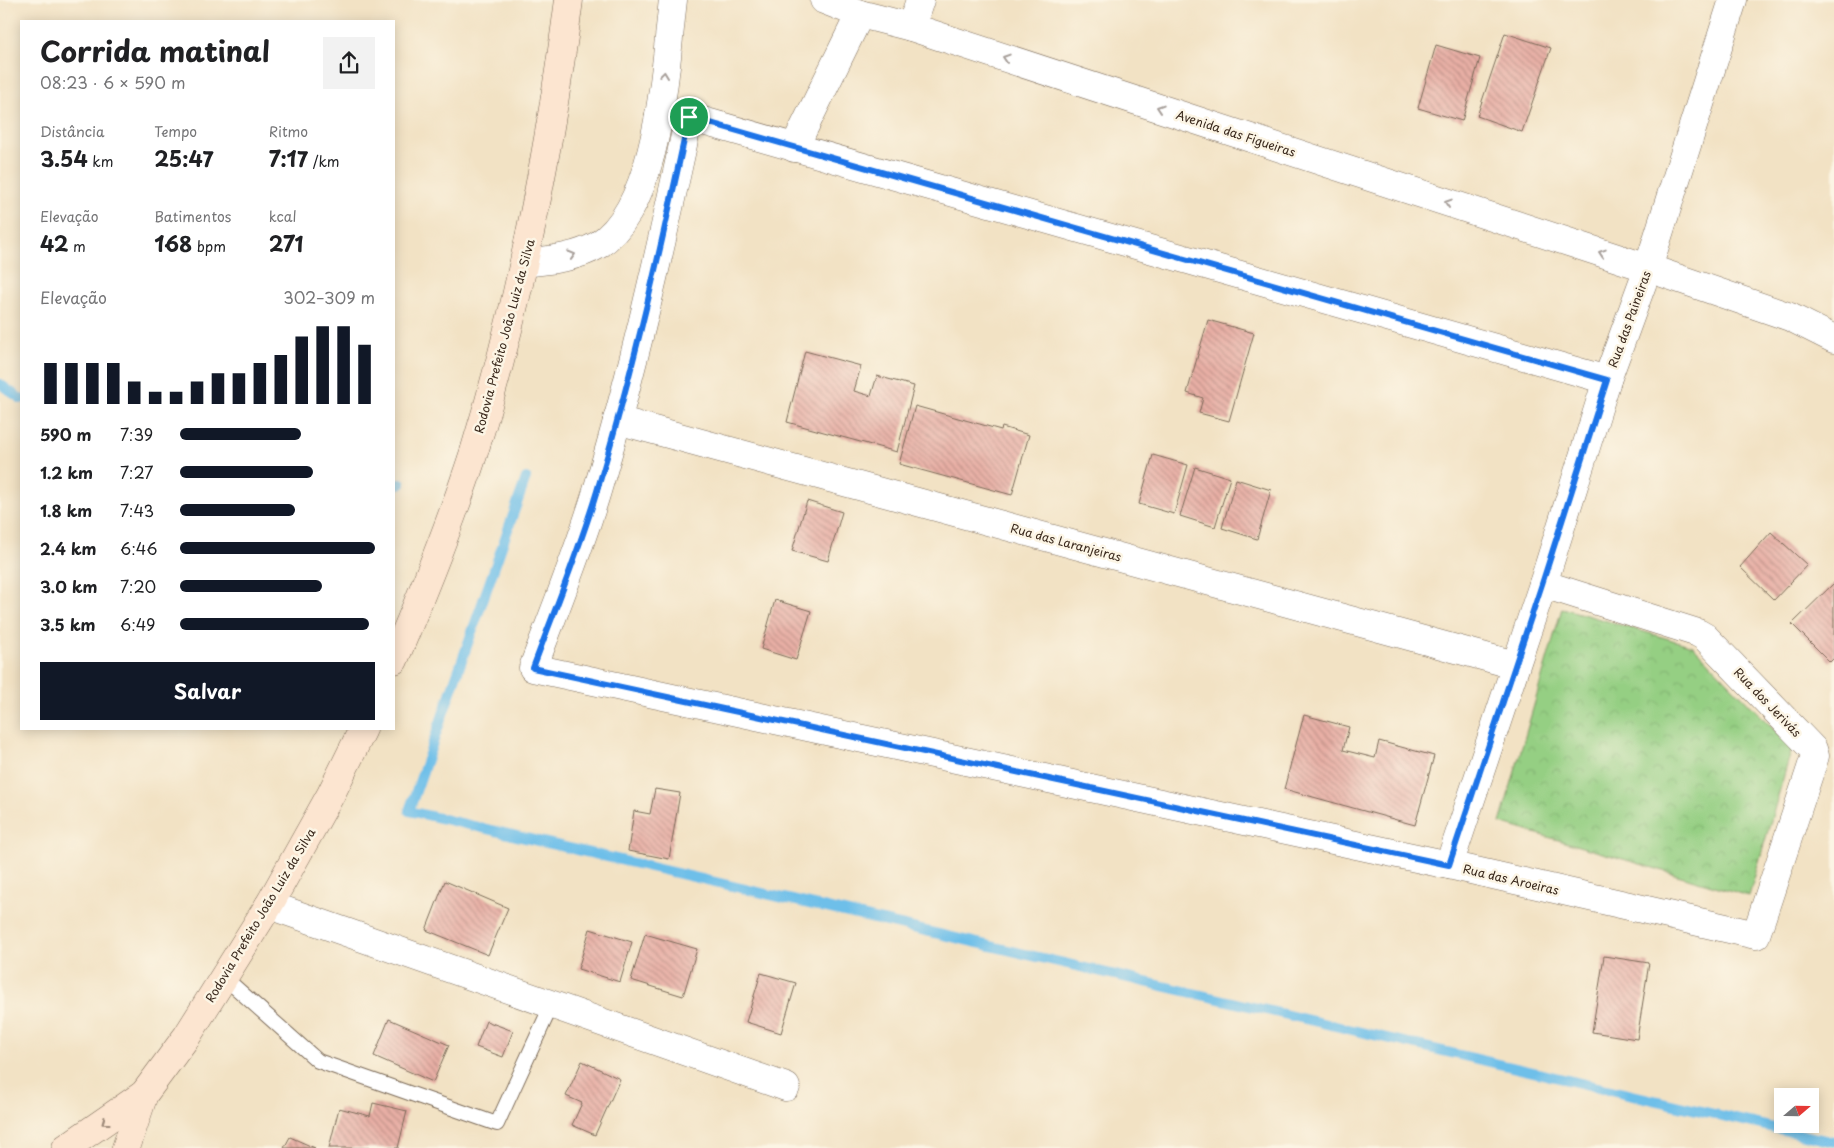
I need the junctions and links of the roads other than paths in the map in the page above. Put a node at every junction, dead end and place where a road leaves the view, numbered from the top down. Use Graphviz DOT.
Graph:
graph roads {
  1 [pos="570,0"];
  2 [pos="673,0"];
  3 [pos="824,0"];
  4 [pos="920,0"];
  5 [pos="1733,0"];
  6 [pos="860,14"];
  7 [pos="911,27"];
  8 [pos="659,115"];
  9 [pos="689,117"];
  10 [pos="794,148"];
  11 [pos="524,263"];
  12 [pos="1648,268"];
  13 [pos="1834,339"];
  14 [pos="1607,380"];
  15 [pos="617,420"];
  16 [pos="1542,584"];
  17 [pos="395,658"];
  18 [pos="1515,665"];
  19 [pos="363,730"];
  20 [pos="1449,865"];
  21 [pos="269,905"];
  22 [pos="1756,935"];
  23 [pos="225,978"];
  24 [pos="552,1004"];
  25 [pos="786,1087"];
  26 [pos="144,1094"];
  27 [pos="66,1148"];
  28 [pos="126,1148"];
  1 -- 11 [label="main road, Rodovia Prefeito João Luiz da Silva"];
  8 -- 2 [label="street, one-way"];
  3 -- 6 [label="street, Avenida das Figueiras"];
  4 -- 7 [label="street"];
  5 -- 12 [label="street, Rua das Paineiras"];
  6 -- 7 [label="street, Avenida das Figueiras"];
  6 -- 10 [label="street"];
  12 -- 7 [label="street, Avenida das Figueiras, one-way"];
  8 -- 9 [label="street"];
  11 -- 8 [label="street, one-way"];
  9 -- 10 [label="street"];
  9 -- 15 [label="street"];
  10 -- 14 [label="street"];
  11 -- 17 [label="main road, Rodovia Prefeito João Luiz da Silva"];
  12 -- 13 [label="street, Avenida das Figueiras"];
  12 -- 14 [label="street, Rua das Paineiras"];
  14 -- 16 [label="street, Rua das Paineiras"];
  15 -- 18 [label="street, Rua das Laranjeiras"];
  15 -- 20 [label="street, Rua das Aroeiras"];
  16 -- 18 [label="street, Rua das Paineiras"];
  16 -- 22 [label="street, Rua dos Jerivás"];
  18 -- 20 [label="street, Rua das Paineiras"];
  19 -- 21 [label="main road, Rodovia Prefeito João Luiz da Silva"];
  20 -- 22 [label="street, Rua das Aroeiras"];
  21 -- 23 [label="main road, Rodovia Prefeito João Luiz da Silva"];
  21 -- 24 [label="street"];
  23 -- 24 [label="lane"];
  23 -- 26 [label="main road, Rodovia Prefeito João Luiz da Silva"];
  24 -- 25 [label="street"];
  26 -- 27 [label="main road, Rodovia Prefeito João Luiz da Silva, one-way"];
  26 -- 28 [label="main road, Rodovia Prefeito João Luiz da Silva"];
}
